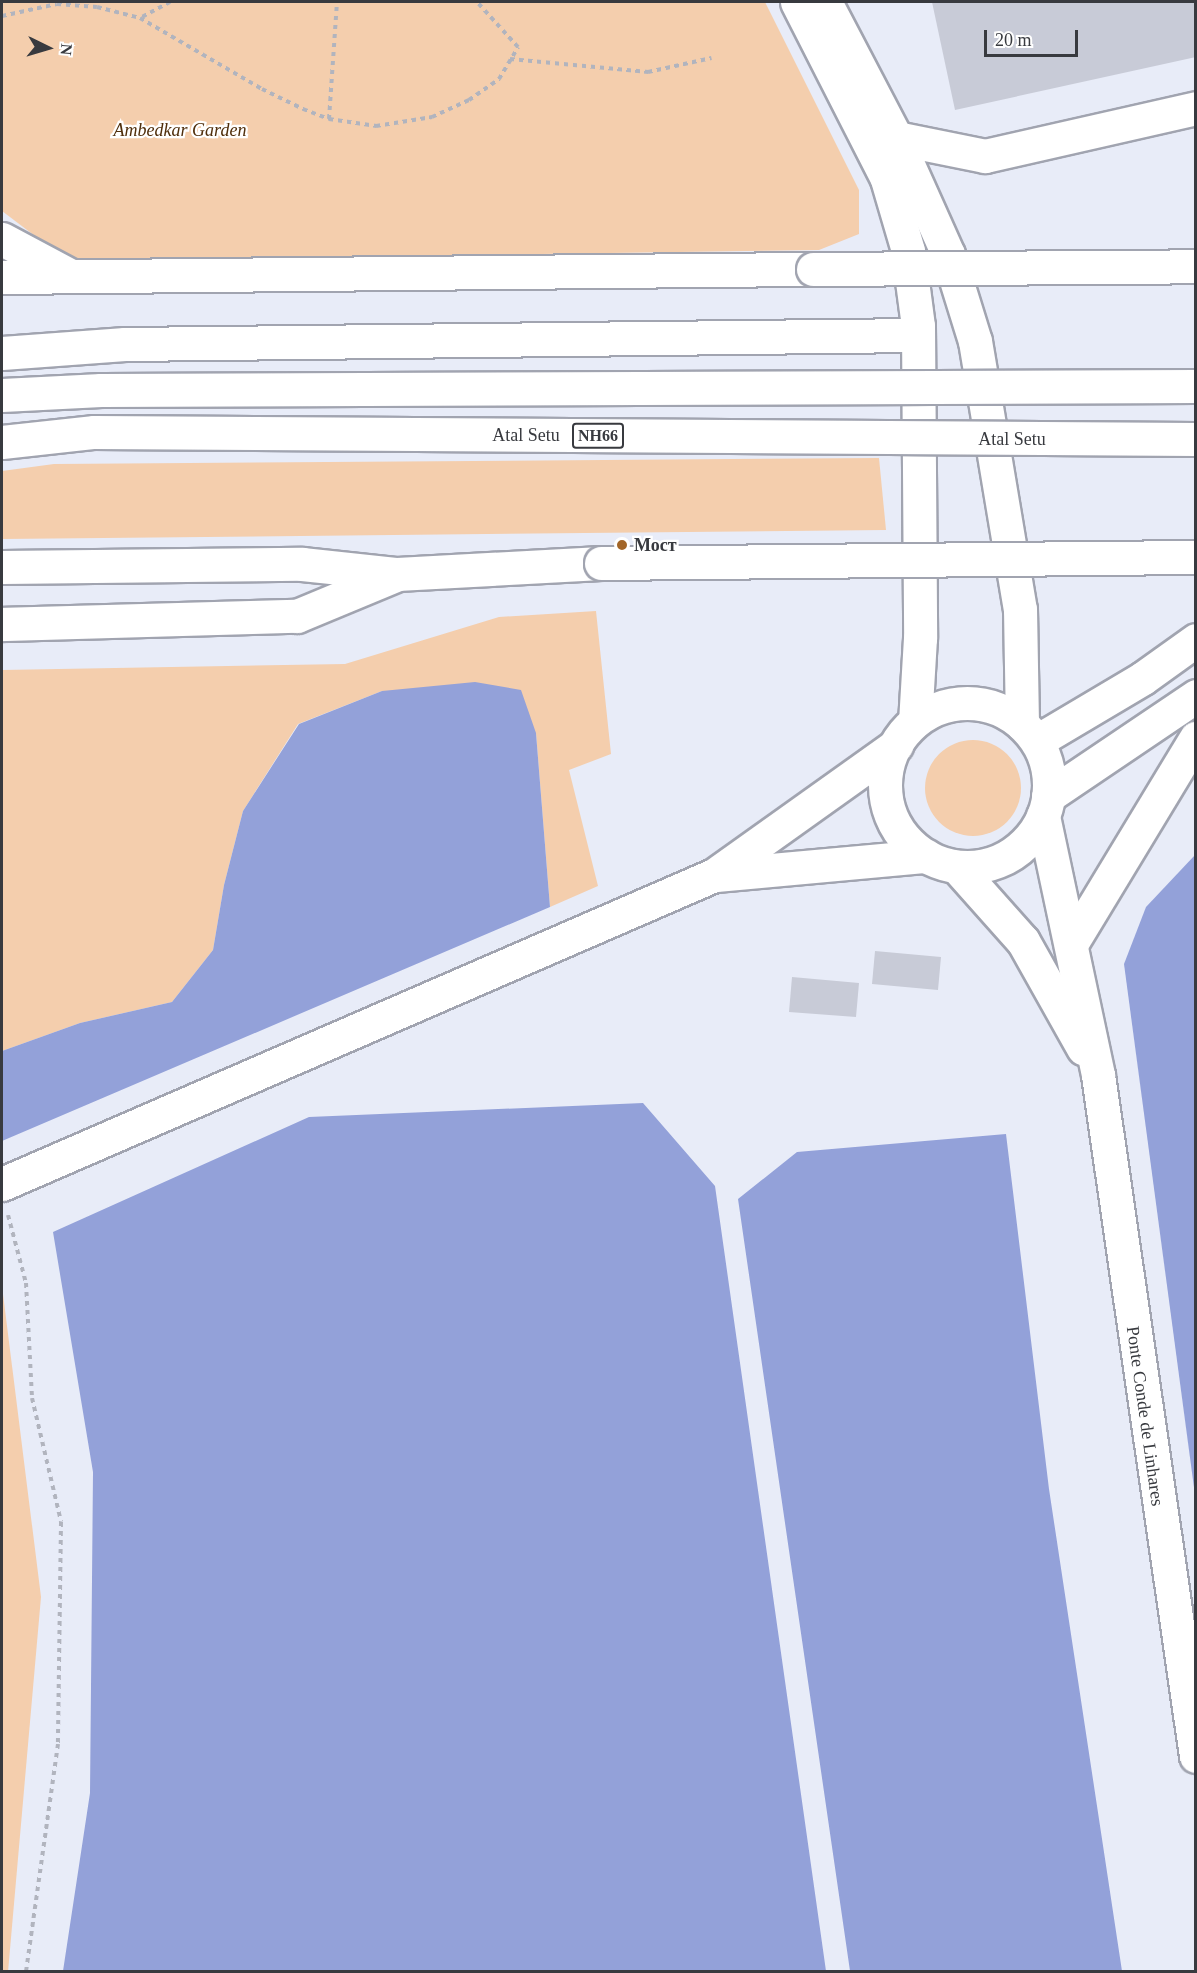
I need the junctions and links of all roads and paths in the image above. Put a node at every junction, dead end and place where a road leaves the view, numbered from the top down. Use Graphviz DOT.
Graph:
graph roads {
  1 [pos="170,2"];
  2 [pos="337,2"];
  3 [pos="477,2"];
  4 [pos="797,2"];
  5 [pos="825,2"];
  6 [pos="2,16"];
  7 [pos="140,18"];
  8 [pos="711,58"];
  9 [pos="510,59"];
  10 [pos="1196,108"];
  11 [pos="329,119"];
  12 [pos="896,138"];
  13 [pos="2,239"];
  14 [pos="1196,266"];
  15 [pos="2,277"];
  16 [pos="74,278"];
  17 [pos="960,293"];
  18 [pos="914,300"];
  19 [pos="917,335"];
  20 [pos="2,353"];
  21 [pos="1196,386"];
  22 [pos="2,395"];
  23 [pos="1196,439"];
  24 [pos="2,442"];
  25 [pos="1196,557"];
  26 [pos="2,567"];
  27 [pos="397,574"];
  28 [pos="2,624"];
  29 [pos="1196,640"];
  30 [pos="1196,696"];
  31 [pos="906,733"];
  32 [pos="1029,733"];
  33 [pos="1196,738"];
  34 [pos="1045,806"];
  35 [pos="926,856"];
  36 [pos="957,867"];
  37 [pos="714,876"];
  38 [pos="1071,944"];
  39 [pos="1098,1076"];
  40 [pos="3,1193"];
  41 [pos="1196,1756"];
  42 [pos="26,1971"];
  1 -- 7 [label="path"];
  2 -- 11 [label="path"];
  3 -- 9 [label="path"];
  4 -- 18 [label="main road"];
  5 -- 12 [label="main road"];
  6 -- 7 [label="path"];
  7 -- 11 [label="path"];
  8 -- 9 [label="path"];
  9 -- 11 [label="path"];
  10 -- 12 [label="main road"];
  12 -- 17 [label="main road"];
  13 -- 16 [label="main road"];
  14 -- 16 [label="main road, bridge"];
  15 -- 16 [label="main road"];
  17 -- 18 [label="main road"];
  17 -- 32 [label="main road"];
  18 -- 19 [label="main road"];
  19 -- 20 [label="main road"];
  19 -- 31 [label="main road"];
  21 -- 22 [label="main road, bridge"];
  23 -- 24 [label="main road, Atal Setu / NH66, bridge"];
  25 -- 27 [label="main road, bridge"];
  26 -- 27 [label="main road"];
  27 -- 28 [label="main road"];
  29 -- 32 [label="main road"];
  30 -- 34 [label="main road"];
  31 -- 32 [label="main road"];
  31 -- 35 [label="main road"];
  31 -- 37 [label="main road"];
  32 -- 34 [label="main road"];
  33 -- 38 [label="main road"];
  34 -- 36 [label="main road"];
  34 -- 38 [label="main road, Ponte Conde de Linhares"];
  35 -- 36 [label="main road"];
  35 -- 37 [label="main road"];
  36 -- 39 [label="main road"];
  37 -- 40 [label="main road"];
  38 -- 39 [label="main road, Ponte Conde de Linhares"];
  39 -- 41 [label="main road, Ponte Conde de Linhares"];
  40 -- 42 [label="path"];
}
